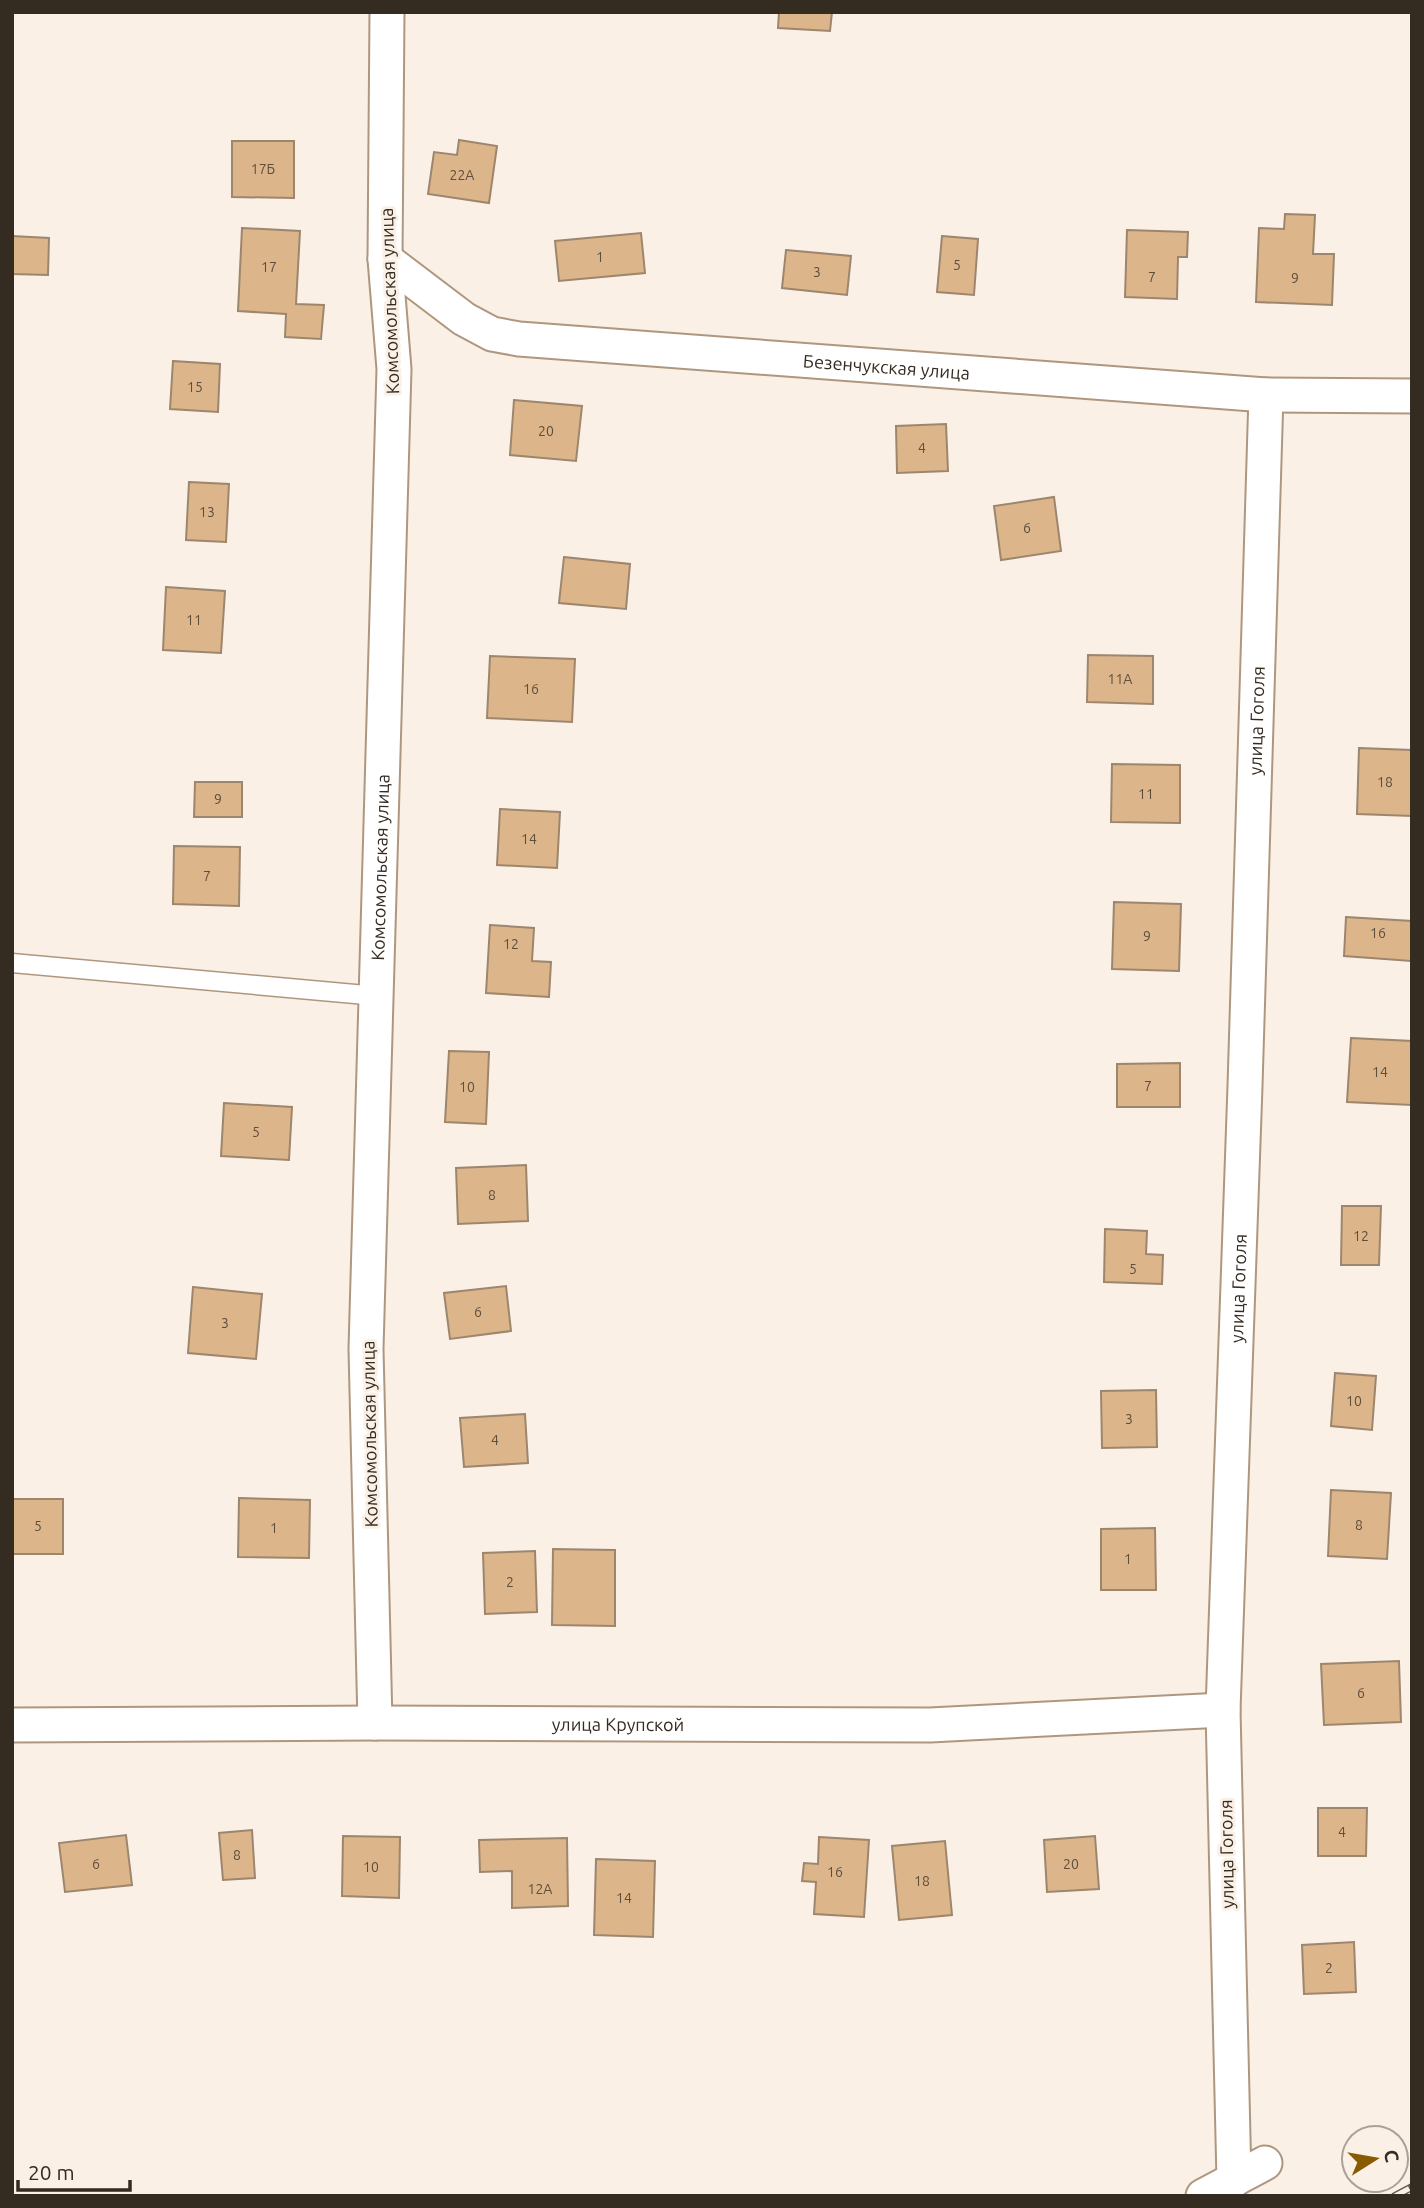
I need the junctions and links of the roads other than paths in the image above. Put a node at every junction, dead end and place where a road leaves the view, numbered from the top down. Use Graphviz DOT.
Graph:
graph roads {
  1 [pos="387,12"];
  2 [pos="385,260"];
  3 [pos="1266,395"];
  4 [pos="1412,396"];
  5 [pos="12,963"];
  6 [pos="376,996"];
  7 [pos="1223,1710"];
  8 [pos="375,1723"];
  9 [pos="12,1725"];
  10 [pos="1265,2163"];
  11 [pos="1234,2180"];
  12 [pos="1203,2196"];
  1 -- 2 [label="street, Комсомольская улица"];
  2 -- 3 [label="street, Безенчукская улица"];
  2 -- 6 [label="street, Комсомольская улица"];
  3 -- 4 [label="street, Безенчукская улица"];
  3 -- 7 [label="street, улица Гоголя"];
  5 -- 6 [label="lane"];
  6 -- 8 [label="street, Комсомольская улица"];
  7 -- 8 [label="street, улица Крупской"];
  7 -- 11 [label="street, улица Гоголя"];
  8 -- 9 [label="street, улица Крупской"];
  10 -- 11 [label="street"];
  11 -- 12 [label="street"];
}
